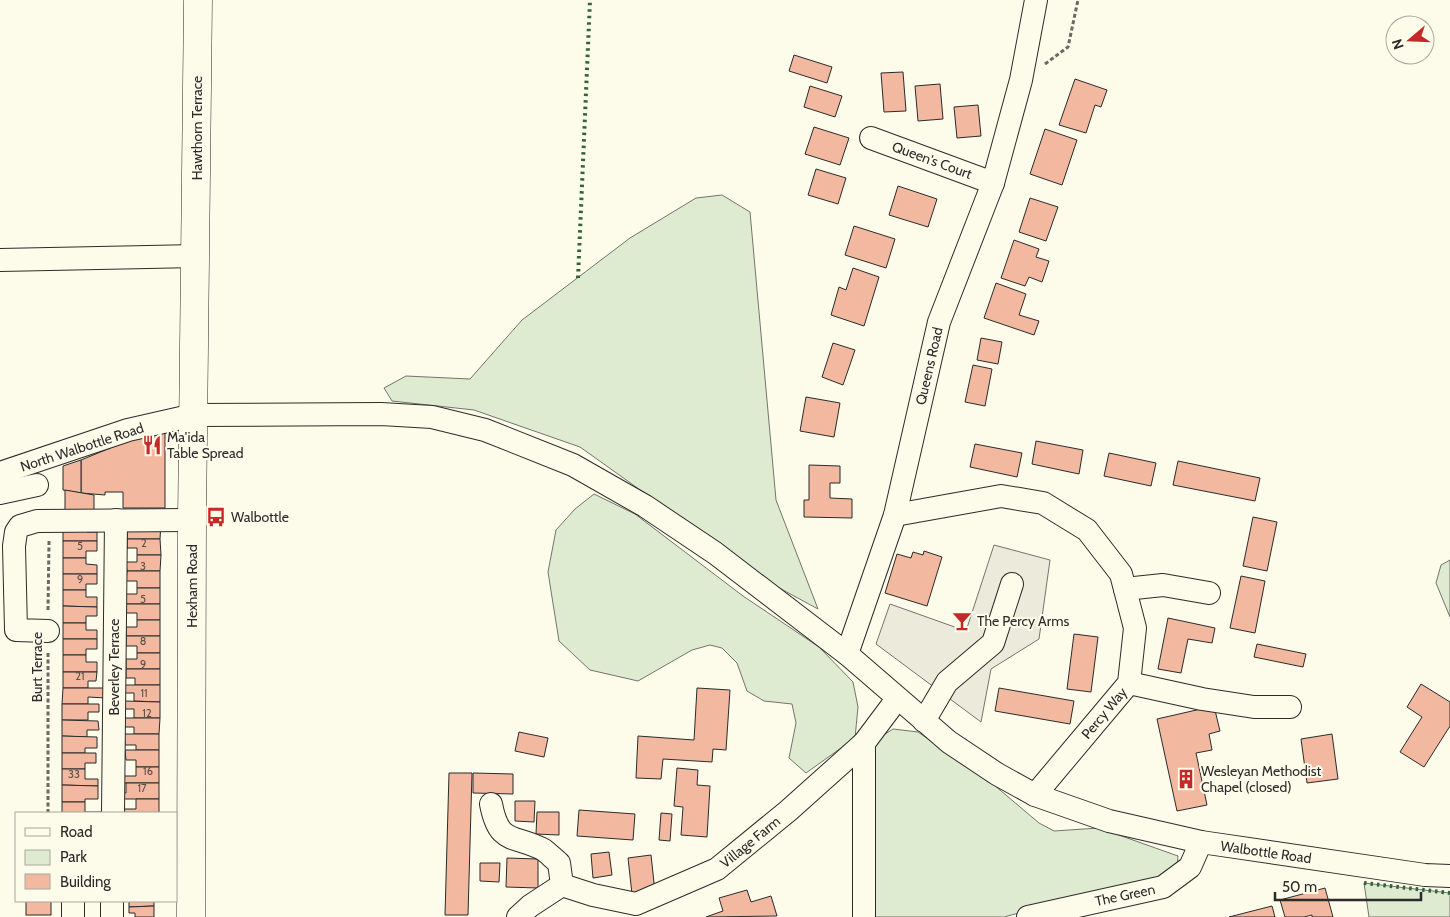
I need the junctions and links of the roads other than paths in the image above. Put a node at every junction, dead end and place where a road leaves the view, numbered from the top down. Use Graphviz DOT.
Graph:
graph roads {
  1 [pos="198,0"];
  2 [pos="1036,0"];
  3 [pos="871,138"];
  4 [pos="992,183"];
  5 [pos="196,256"];
  6 [pos="0,260"];
  7 [pos="194,415"];
  8 [pos="0,473"];
  9 [pos="37,485"];
  10 [pos="0,493"];
  11 [pos="895,515"];
  12 [pos="116,520"];
  13 [pos="192,520"];
  14 [pos="1012,584"];
  15 [pos="1125,589"];
  16 [pos="1210,593"];
  17 [pos="48,631"];
  18 [pos="847,654"];
  19 [pos="1129,683"];
  20 [pos="897,699"];
  21 [pos="1290,706"];
  22 [pos="924,720"];
  23 [pos="864,743"];
  24 [pos="1035,795"];
  25 [pos="491,804"];
  26 [pos="113,812"];
  27 [pos="1201,842"];
  28 [pos="184,852"];
  29 [pos="1450,876"];
  30 [pos="562,885"];
  31 [pos="73,902"];
  32 [pos="112,902"];
  33 [pos="1116,907"];
  34 [pos="524,912"];
  35 [pos="72,917"];
  36 [pos="112,917"];
  37 [pos="191,917"];
  38 [pos="864,917"];
  39 [pos="1028,917"];
  1 -- 5 [label="main road, Hawthorn Terrace"];
  2 -- 4 [label="street, Queens Road"];
  3 -- 4 [label="street, Queen's Court"];
  4 -- 11 [label="street, Queens Road"];
  5 -- 6 [label="street"];
  5 -- 7 [label="main road, Hexham Road"];
  7 -- 8 [label="street, North Walbottle Road"];
  7 -- 13 [label="main road, Hexham Road"];
  7 -- 18 [label="street, North Walbottle Road"];
  9 -- 10 [label="street"];
  11 -- 15 [label="street, Percy Way"];
  11 -- 18 [label="street, Queens Road"];
  12 -- 13 [label="street"];
  12 -- 17 [label="street"];
  12 -- 26 [label="street, Beverley Terrace"];
  13 -- 28 [label="main road, Hexham Road"];
  14 -- 22 [label="street"];
  15 -- 16 [label="street"];
  15 -- 19 [label="street, Percy Way"];
  18 -- 20 [label="street, Walbottle Road"];
  19 -- 21 [label="street"];
  19 -- 24 [label="street, Percy Way"];
  20 -- 22 [label="street, Walbottle Road"];
  20 -- 23 [label="street, Village Farm"];
  22 -- 24 [label="street, Walbottle Road"];
  23 -- 30 [label="street, Village Farm"];
  23 -- 38 [label="street"];
  24 -- 27 [label="street, Walbottle Road"];
  25 -- 30 [label="street"];
  27 -- 29 [label="street, Walbottle Road"];
  27 -- 33 [label="street, The Green"];
  28 -- 37 [label="main road, Hexham Road"];
  30 -- 34 [label="street"];
  31 -- 35 [label="street"];
  32 -- 36 [label="street"];
  33 -- 39 [label="street, The Green"];
}
